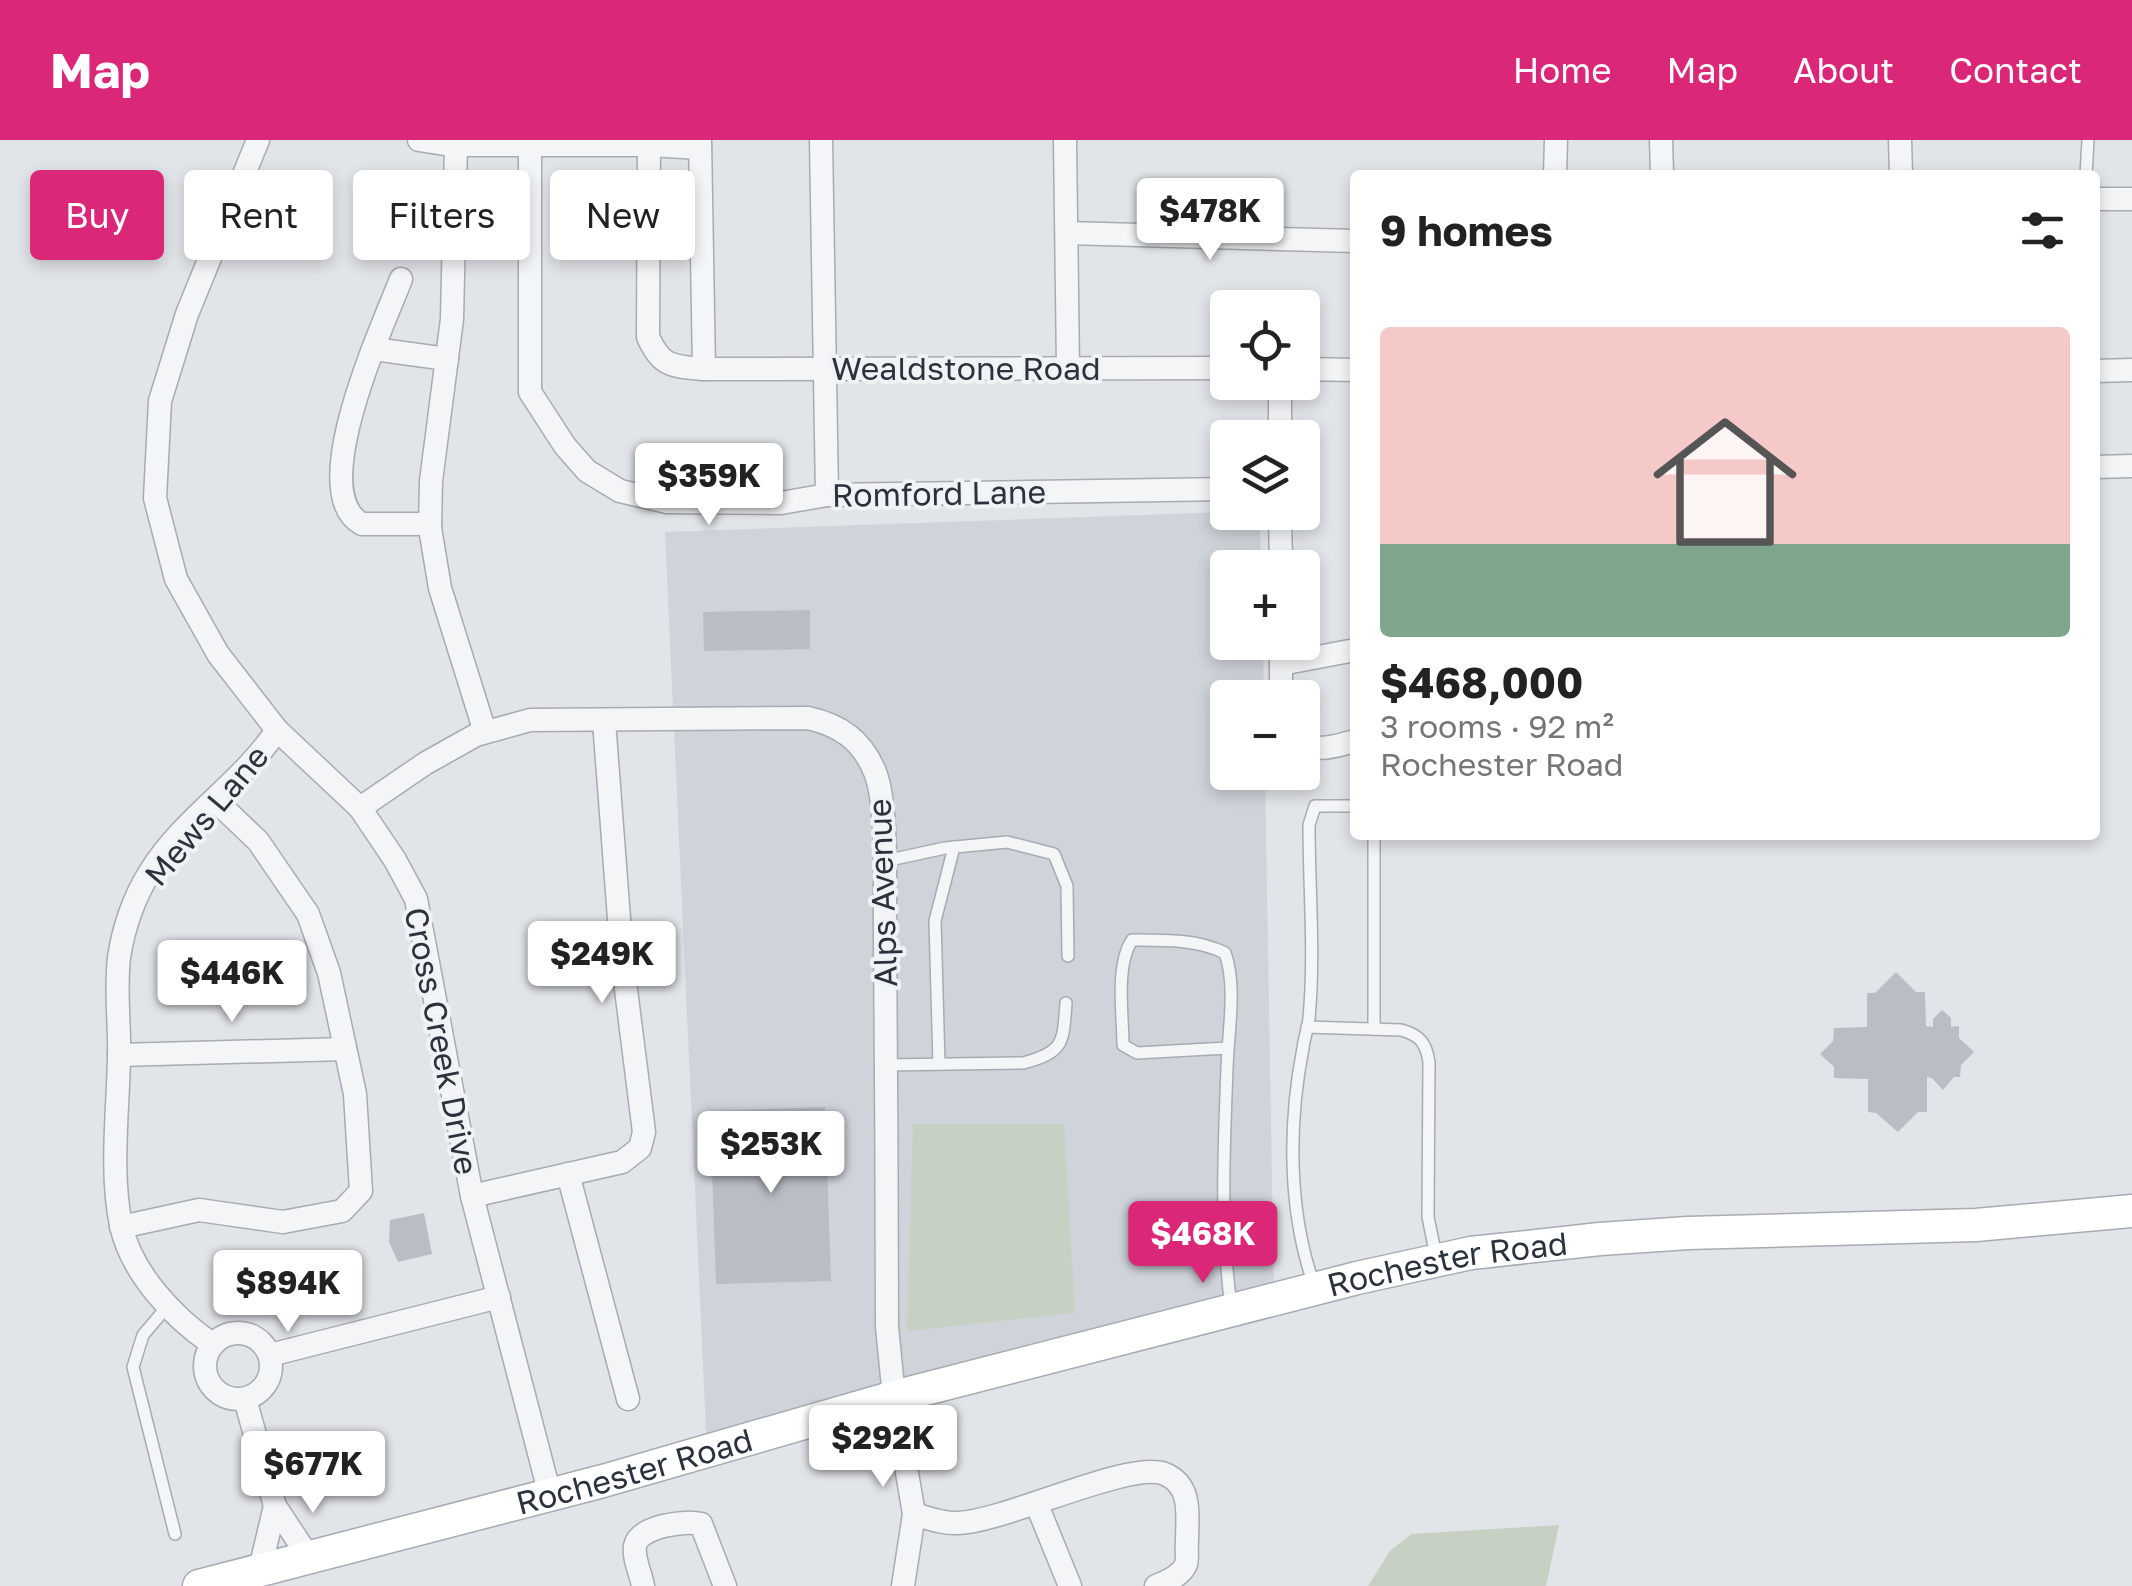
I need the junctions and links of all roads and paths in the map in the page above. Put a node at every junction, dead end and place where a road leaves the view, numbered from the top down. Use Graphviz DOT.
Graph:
graph roads {
  1 [pos="258,140"];
  2 [pos="419,140"];
  3 [pos="821,140"];
  4 [pos="1065,140"];
  5 [pos="1556,140"];
  6 [pos="1662,140"];
  7 [pos="1900,140"];
  8 [pos="2088,140"];
  9 [pos="530,142"];
  10 [pos="649,142"];
  11 [pos="456,144"];
  12 [pos="700,144"];
  13 [pos="1555,170"];
  14 [pos="1662,170"];
  15 [pos="1901,170"];
  16 [pos="2086,170"];
  17 [pos="2100,199"];
  18 [pos="2132,199"];
  19 [pos="1067,233"];
  20 [pos="1350,241"];
  21 [pos="400,279"];
  22 [pos="374,349"];
  23 [pos="447,358"];
  24 [pos="704,368"];
  25 [pos="826,368"];
  26 [pos="1068,368"];
  27 [pos="1210,368"];
  28 [pos="1320,369"];
  29 [pos="1350,370"];
  30 [pos="2100,370"];
  31 [pos="2132,370"];
  32 [pos="2100,466"];
  33 [pos="2132,466"];
  34 [pos="1210,489"];
  35 [pos="827,495"];
  36 [pos="430,524"];
  37 [pos="1350,650"];
  38 [pos="1320,651"];
  39 [pos="604,721"];
  40 [pos="276,730"];
  41 [pos="486,732"];
  42 [pos="1350,742"];
  43 [pos="1320,748"];
  44 [pos="214,800"];
  45 [pos="1350,806"];
  46 [pos="360,808"];
  47 [pos="1374,840"];
  48 [pos="954,848"];
  49 [pos="884,861"];
  50 [pos="1068,956"];
  51 [pos="1066,1003"];
  52 [pos="1308,1027"];
  53 [pos="1374,1029"];
  54 [pos="1227,1048"];
  55 [pos="346,1049"];
  56 [pos="120,1055"];
  57 [pos="886,1064"];
  58 [pos="938,1064"];
  59 [pos="568,1174"];
  60 [pos="472,1196"];
  61 [pos="2132,1210"];
  62 [pos="121,1227"];
  63 [pos="1437,1261"];
  64 [pos="1316,1289"];
  65 [pos="499,1297"];
  66 [pos="166,1308"];
  67 [pos="1232,1310"];
  68 [pos="212,1344"];
  69 [pos="270,1355"];
  70 [pos="894,1397"];
  71 [pos="245,1398"];
  72 [pos="628,1398"];
  73 [pos="550,1494"];
  74 [pos="1037,1505"];
  75 [pos="275,1506"];
  76 [pos="914,1514"];
  77 [pos="175,1534"];
  78 [pos="308,1556"];
  79 [pos="260,1569"];
  80 [pos="199,1586"];
  81 [pos="644,1586"];
  82 [pos="725,1586"];
  83 [pos="903,1586"];
  84 [pos="1070,1586"];
  85 [pos="1156,1586"];
  1 -- 40 [label="street, Cross Creek Drive"];
  2 -- 11 [label="street"];
  3 -- 25 [label="street"];
  4 -- 19 [label="street"];
  5 -- 13 [label="street"];
  6 -- 14 [label="street"];
  7 -- 15 [label="street"];
  8 -- 16 [label="lane"];
  9 -- 10 [label="street"];
  9 -- 11 [label="street"];
  9 -- 35 [label="street, Romford Lane"];
  10 -- 12 [label="street"];
  10 -- 24 [label="street, Wealdstone Road"];
  11 -- 23 [label="street"];
  12 -- 24 [label="street"];
  17 -- 18 [label="street"];
  19 -- 20 [label="street"];
  19 -- 26 [label="street"];
  21 -- 22 [label="street"];
  22 -- 23 [label="street"];
  22 -- 36 [label="street"];
  23 -- 36 [label="street"];
  24 -- 25 [label="street, Wealdstone Road"];
  25 -- 26 [label="street, Wealdstone Road"];
  25 -- 35 [label="street"];
  26 -- 27 [label="street, Wealdstone Road"];
  28 -- 29 [label="street"];
  30 -- 31 [label="street"];
  32 -- 33 [label="street"];
  34 -- 35 [label="street, Romford Lane"];
  36 -- 41 [label="street"];
  37 -- 38 [label="street"];
  39 -- 41 [label="street, Alps Avenue"];
  39 -- 49 [label="street, Alps Avenue"];
  39 -- 59 [label="street"];
  40 -- 44 [label="street, Mews Lane"];
  40 -- 46 [label="street, Cross Creek Drive"];
  41 -- 46 [label="street, Alps Avenue"];
  42 -- 43 [label="street"];
  44 -- 55 [label="street"];
  44 -- 56 [label="street, Mews Lane"];
  45 -- 52 [label="lane"];
  46 -- 60 [label="street, Cross Creek Drive"];
  47 -- 53 [label="lane"];
  48 -- 49 [label="lane"];
  48 -- 50 [label="lane"];
  48 -- 58 [label="lane"];
  49 -- 57 [label="street, Alps Avenue"];
  51 -- 58 [label="lane"];
  52 -- 53 [label="lane"];
  52 -- 64 [label="lane"];
  53 -- 63 [label="lane"];
  54 -- 54 [label="lane"];
  54 -- 67 [label="lane"];
  55 -- 56 [label="street"];
  55 -- 62 [label="street"];
  56 -- 62 [label="street, Mews Lane"];
  57 -- 58 [label="lane"];
  57 -- 70 [label="street, Alps Avenue"];
  59 -- 60 [label="street"];
  59 -- 72 [label="street"];
  60 -- 65 [label="street, Cross Creek Drive"];
  61 -- 63 [label="street, Rochester Road"];
  62 -- 66 [label="street, Mews Lane"];
  63 -- 64 [label="street, Rochester Road"];
  64 -- 67 [label="street, Rochester Road"];
  65 -- 69 [label="street"];
  65 -- 73 [label="street, Cross Creek Drive"];
  66 -- 68 [label="street, Mews Lane"];
  66 -- 77 [label="lane"];
  67 -- 70 [label="street, Rochester Road"];
  68 -- 69 [label="street"];
  68 -- 71 [label="street"];
  69 -- 71 [label="street"];
  70 -- 73 [label="street, Rochester Road"];
  70 -- 76 [label="street, Alps Avenue"];
  71 -- 75 [label="street"];
  73 -- 78 [label="street, Rochester Road"];
  74 -- 76 [label="street"];
  74 -- 84 [label="street"];
  74 -- 85 [label="street"];
  75 -- 78 [label="street"];
  75 -- 79 [label="street"];
  76 -- 83 [label="street, Alps Avenue"];
  78 -- 79 [label="street, Rochester Road"];
  79 -- 80 [label="street, Rochester Road"];
  81 -- 82 [label="street"];
}
